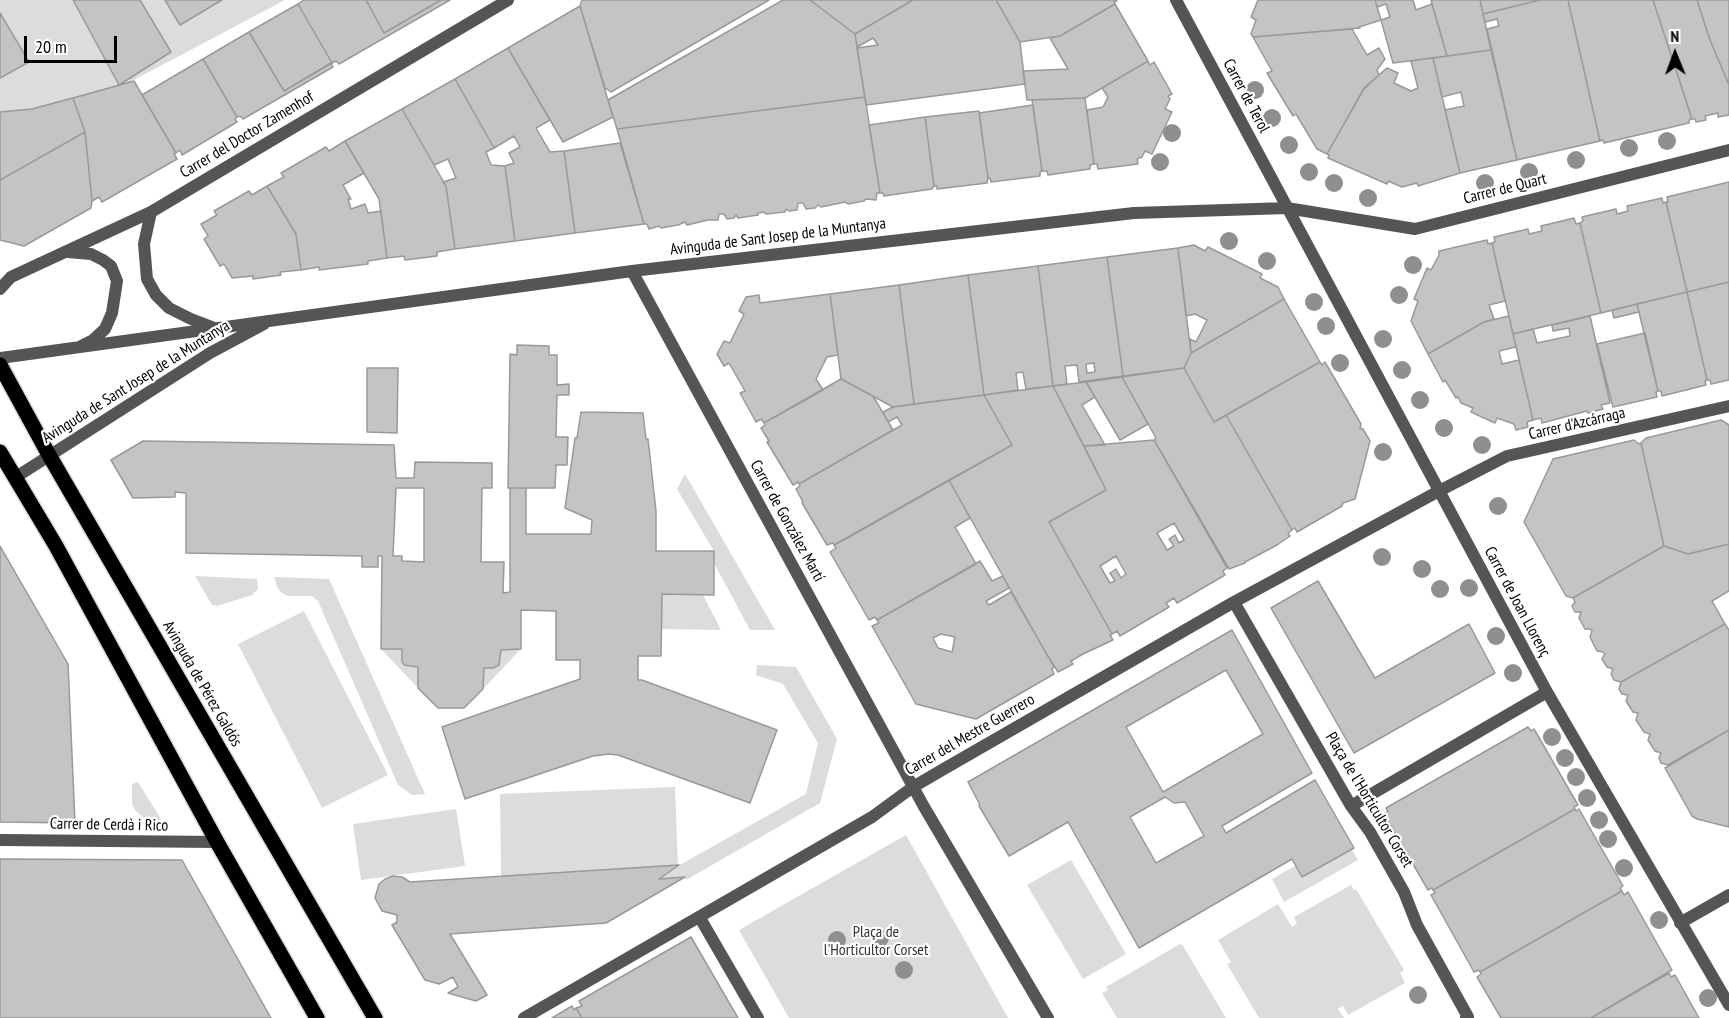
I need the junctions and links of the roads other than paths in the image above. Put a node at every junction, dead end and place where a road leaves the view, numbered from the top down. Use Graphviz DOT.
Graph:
graph roads {
  1 [pos="508,0"];
  2 [pos="1176,0"];
  3 [pos="1729,150"];
  4 [pos="1287,208"];
  5 [pos="150,212"];
  6 [pos="67,252"];
  7 [pos="632,271"];
  8 [pos="0,290"];
  9 [pos="276,319"];
  10 [pos="214,327"];
  11 [pos="76,349"];
  12 [pos="0,358"];
  13 [pos="0,365"];
  14 [pos="1729,406"];
  15 [pos="0,452"];
  16 [pos="49,455"];
  17 [pos="16,477"];
  18 [pos="1439,491"];
  19 [pos="1234,602"];
  20 [pos="1547,692"];
  21 [pos="913,787"];
  22 [pos="1351,807"];
  23 [pos="0,840"];
  24 [pos="217,842"];
  25 [pos="1729,895"];
  26 [pos="700,918"];
  27 [pos="1680,923"];
  28 [pos="1729,1005"];
  29 [pos="317,1018"];
  30 [pos="375,1018"];
  31 [pos="524,1018"];
  32 [pos="758,1018"];
  33 [pos="1048,1018"];
  34 [pos="1466,1018"];
  1 -- 5 [label="street, Carrer del Doctor Zamenhof"];
  2 -- 4 [label="street, Carrer de Terol"];
  3 -- 4 [label="street, Carrer de Quart"];
  4 -- 7 [label="street, Avinguda de Sant Josep de la Muntanya"];
  4 -- 18 [label="street, Carrer de Joan Llorenç"];
  5 -- 6 [label="street, Carrer del Doctor Zamenhof"];
  5 -- 10 [label="street, Avinguda de Sant Josep de la Muntanya"];
  6 -- 8 [label="street, Carrer del Doctor Zamenhof"];
  6 -- 11 [label="street, Avinguda de Sant Josep de la Muntanya"];
  7 -- 9 [label="street, Avinguda de Sant Josep de la Muntanya"];
  7 -- 21 [label="street, Carrer de González Martí"];
  9 -- 10 [label="street, Avinguda de Sant Josep de la Muntanya"];
  9 -- 16 [label="street, Avinguda de Sant Josep de la Muntanya"];
  10 -- 11 [label="street, Avinguda de Sant Josep de la Muntanya"];
  11 -- 12 [label="street, Avinguda de Sant Josep de la Muntanya"];
  13 -- 16 [label="main road, Avinguda de Pérez Galdós"];
  14 -- 18 [label="street, Carrer d'Azcárraga"];
  15 -- 17 [label="main road"];
  16 -- 17 [label="street, Avinguda de Sant Josep de la Muntanya"];
  16 -- 30 [label="main road, Avinguda de Pérez Galdós"];
  17 -- 24 [label="main road"];
  18 -- 19 [label="street, Carrer del Mestre Guerrero"];
  18 -- 20 [label="street, Carrer de Joan Llorenç"];
  19 -- 21 [label="street, Carrer del Mestre Guerrero"];
  19 -- 22 [label="street, Plaça de l'Horticultor Corset"];
  20 -- 22 [label="street"];
  20 -- 27 [label="street, Carrer de Joan Llorenç"];
  21 -- 26 [label="street, Carrer del Mestre Guerrero"];
  21 -- 33 [label="street"];
  22 -- 34 [label="street, Plaça de l'Horticultor Corset"];
  23 -- 24 [label="street, Carrer de Cerdà i Rico"];
  24 -- 29 [label="main road"];
  25 -- 27 [label="street"];
  26 -- 31 [label="street, Carrer del Mestre Guerrero"];
  26 -- 32 [label="street"];
  27 -- 28 [label="street, Carrer de Joan Llorenç"];
}
